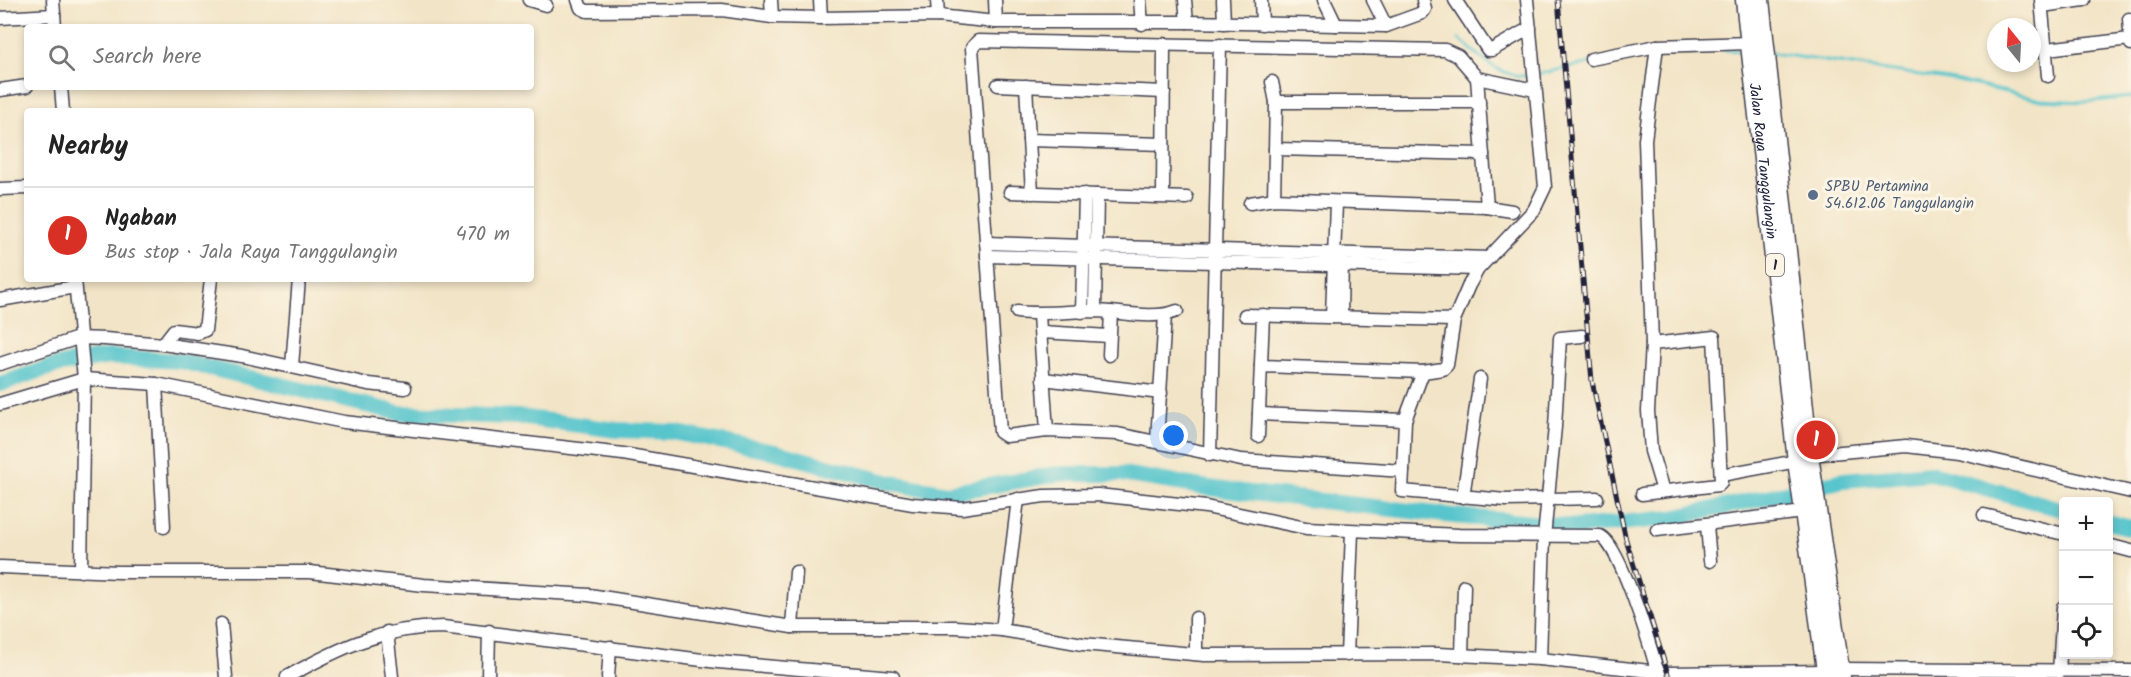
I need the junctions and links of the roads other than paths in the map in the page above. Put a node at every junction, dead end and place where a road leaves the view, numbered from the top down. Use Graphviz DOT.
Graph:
graph roads {
  1 [pos="53,0"];
  2 [pos="529,0"];
  3 [pos="578,0"];
  4 [pos="771,0"];
  5 [pos="820,0"];
  6 [pos="937,0"];
  7 [pos="995,0"];
  8 [pos="1140,0"];
  9 [pos="1185,0"];
  10 [pos="1223,0"];
  11 [pos="1261,0"];
  12 [pos="1324,0"];
  13 [pos="1373,0"];
  14 [pos="1423,0"];
  15 [pos="1455,0"];
  16 [pos="1520,0"];
  17 [pos="1745,0"];
  18 [pos="1760,0"];
  19 [pos="2084,0"];
  20 [pos="2041,3"];
  21 [pos="546,5"];
  22 [pos="618,5"];
  23 [pos="722,5"];
  24 [pos="1528,6"];
  25 [pos="938,16"];
  26 [pos="772,17"];
  27 [pos="0,18"];
  28 [pos="821,18"];
  29 [pos="2129,19"];
  30 [pos="54,21"];
  31 [pos="996,22"];
  32 [pos="1187,22"];
  33 [pos="1224,23"];
  34 [pos="1142,24"];
  35 [pos="1262,24"];
  36 [pos="1336,25"];
  37 [pos="1386,26"];
  38 [pos="1530,28"];
  39 [pos="2130,39"];
  40 [pos="1164,44"];
  41 [pos="2131,44"];
  42 [pos="1220,45"];
  43 [pos="2048,49"];
  44 [pos="1656,50"];
  45 [pos="1757,53"];
  46 [pos="1591,59"];
  47 [pos="2048,76"];
  48 [pos="1477,78"];
  49 [pos="1272,82"];
  50 [pos="998,85"];
  51 [pos="1535,85"];
  52 [pos="24,86"];
  53 [pos="1026,86"];
  54 [pos="0,90"];
  55 [pos="61,90"];
  56 [pos="1164,92"];
  57 [pos="1276,102"];
  58 [pos="1479,102"];
  59 [pos="63,108"];
  60 [pos="1029,140"];
  61 [pos="1162,144"];
  62 [pos="1275,149"];
  63 [pos="1483,154"];
  64 [pos="24,188"];
  65 [pos="0,189"];
  66 [pos="1010,192"];
  67 [pos="1032,193"];
  68 [pos="1091,194"];
  69 [pos="1163,196"];
  70 [pos="1187,198"];
  71 [pos="1274,200"];
  72 [pos="1339,202"];
  73 [pos="1250,203"];
  74 [pos="1487,207"];
  75 [pos="1512,211"];
  76 [pos="987,250"];
  77 [pos="1090,252"];
  78 [pos="1212,255"];
  79 [pos="1338,258"];
  80 [pos="1489,258"];
  81 [pos="1478,269"];
  82 [pos="211,282"];
  83 [pos="299,282"];
  84 [pos="75,283"];
  85 [pos="0,300"];
  86 [pos="1017,312"];
  87 [pos="1088,312"];
  88 [pos="1111,312"];
  89 [pos="1040,315"];
  90 [pos="1245,315"];
  91 [pos="1263,315"];
  92 [pos="1336,317"];
  93 [pos="1454,320"];
  94 [pos="1041,332"];
  95 [pos="1109,336"];
  96 [pos="1582,336"];
  97 [pos="79,341"];
  98 [pos="164,344"];
  99 [pos="1652,344"];
  100 [pos="1109,355"];
  101 [pos="0,364"];
  102 [pos="292,366"];
  103 [pos="1261,366"];
  104 [pos="1423,372"];
  105 [pos="84,376"];
  106 [pos="1043,379"];
  107 [pos="1480,379"];
  108 [pos="156,384"];
  109 [pos="405,388"];
  110 [pos="1161,393"];
  111 [pos="0,404"];
  112 [pos="1259,414"];
  113 [pos="1405,420"];
  114 [pos="1047,431"];
  115 [pos="1258,436"];
  116 [pos="1157,441"];
  117 [pos="1210,455"];
  118 [pos="1804,461"];
  119 [pos="1403,471"];
  120 [pos="1721,475"];
  121 [pos="1663,491"];
  122 [pos="2131,492"];
  123 [pos="1642,494"];
  124 [pos="1463,497"];
  125 [pos="1597,498"];
  126 [pos="1018,499"];
  127 [pos="1547,503"];
  128 [pos="1807,507"];
  129 [pos="1984,516"];
  130 [pos="1707,525"];
  131 [pos="164,527"];
  132 [pos="1657,530"];
  133 [pos="1352,532"];
  134 [pos="1545,533"];
  135 [pos="2059,533"];
  136 [pos="2113,546"];
  137 [pos="2131,551"];
  138 [pos="1710,561"];
  139 [pos="0,567"];
  140 [pos="81,571"];
  141 [pos="796,572"];
  142 [pos="1464,586"];
  143 [pos="1196,618"];
  144 [pos="221,624"];
  145 [pos="792,627"];
  146 [pos="1002,630"];
  147 [pos="387,632"];
  148 [pos="489,632"];
  149 [pos="610,647"];
  150 [pos="1196,654"];
  151 [pos="1347,655"];
  152 [pos="1462,655"];
  153 [pos="1540,658"];
  154 [pos="2060,659"];
  155 [pos="2131,671"];
  156 [pos="2059,672"];
  157 [pos="1659,673"];
  158 [pos="1834,673"];
  159 [pos="226,677"];
  160 [pos="287,677"];
  161 [pos="392,677"];
  162 [pos="488,677"];
  163 [pos="608,677"];
  164 [pos="893,677"];
  1 -- 30 [label="street"];
  2 -- 21 [label="street"];
  3 -- 22 [label="street"];
  4 -- 26 [label="street"];
  5 -- 28 [label="street"];
  6 -- 25 [label="street"];
  7 -- 31 [label="street"];
  8 -- 34 [label="street"];
  9 -- 32 [label="street"];
  10 -- 33 [label="street"];
  11 -- 35 [label="street"];
  12 -- 36 [label="street"];
  13 -- 37 [label="street"];
  14 -- 37 [label="street"];
  15 -- 38 [label="street"];
  16 -- 24 [label="street"];
  17 -- 45 [label="highway, Jalan Raya Tanggulangin / 1"];
  18 -- 45 [label="highway, Jalan Raya Tanggulangin / 1"];
  19 -- 20 [label="street"];
  20 -- 43 [label="street"];
  22 -- 23 [label="street"];
  23 -- 26 [label="street"];
  24 -- 38 [label="street"];
  25 -- 28 [label="street"];
  25 -- 31 [label="street"];
  26 -- 28 [label="street"];
  27 -- 30 [label="street"];
  29 -- 39 [label="street"];
  31 -- 34 [label="street"];
  32 -- 33 [label="street"];
  32 -- 34 [label="street"];
  33 -- 35 [label="street"];
  35 -- 36 [label="street"];
  36 -- 37 [label="street"];
  38 -- 51 [label="street"];
  39 -- 41 [label="street"];
  39 -- 43 [label="street"];
  40 -- 42 [label="street"];
  40 -- 56 [label="street"];
  40 -- 76 [label="street"];
  42 -- 48 [label="street"];
  42 -- 78 [label="street"];
  43 -- 47 [label="street"];
  44 -- 45 [label="street"];
  44 -- 46 [label="street"];
  44 -- 99 [label="street"];
  45 -- 118 [label="highway, Jalan Raya Tanggulangin / 1"];
  48 -- 51 [label="street"];
  48 -- 58 [label="street"];
  49 -- 57 [label="street"];
  50 -- 53 [label="street"];
  51 -- 80 [label="street"];
  52 -- 54 [label="street"];
  53 -- 56 [label="street"];
  53 -- 60 [label="street"];
  55 -- 59 [label="street"];
  56 -- 61 [label="street"];
  57 -- 58 [label="street"];
  57 -- 62 [label="street"];
  58 -- 63 [label="street"];
  60 -- 61 [label="street"];
  60 -- 67 [label="street"];
  61 -- 69 [label="street"];
  62 -- 63 [label="street"];
  62 -- 71 [label="street"];
  63 -- 74 [label="street"];
  64 -- 65 [label="street"];
  66 -- 67 [label="street"];
  67 -- 68 [label="street"];
  68 -- 69 [label="street"];
  68 -- 77 [label="street"];
  69 -- 70 [label="street"];
  71 -- 72 [label="street"];
  71 -- 73 [label="street"];
  72 -- 74 [label="street"];
  72 -- 79 [label="street"];
  74 -- 75 [label="street"];
  76 -- 77 [label="street"];
  76 -- 114 [label="street"];
  77 -- 78 [label="street"];
  77 -- 87 [label="street"];
  78 -- 79 [label="street"];
  78 -- 117 [label="street"];
  79 -- 80 [label="street"];
  79 -- 81 [label="street"];
  79 -- 92 [label="street"];
  80 -- 81 [label="street"];
  81 -- 93 [label="street"];
  82 -- 98 [label="street"];
  83 -- 102 [label="street"];
  84 -- 85 [label="street"];
  84 -- 97 [label="street"];
  86 -- 89 [label="street"];
  87 -- 88 [label="street"];
  87 -- 89 [label="street"];
  88 -- 95 [label="street"];
  88 -- 110 [label="street"];
  89 -- 94 [label="street"];
  90 -- 91 [label="street"];
  91 -- 92 [label="street"];
  91 -- 103 [label="street"];
  92 -- 93 [label="street"];
  93 -- 104 [label="street"];
  94 -- 95 [label="street"];
  94 -- 106 [label="street"];
  95 -- 100 [label="street"];
  96 -- 127 [label="street"];
  97 -- 98 [label="street"];
  97 -- 101 [label="street"];
  97 -- 105 [label="street"];
  98 -- 102 [label="street"];
  99 -- 120 [label="street"];
  99 -- 121 [label="street"];
  102 -- 109 [label="street"];
  103 -- 104 [label="street"];
  103 -- 112 [label="street"];
  104 -- 113 [label="street"];
  105 -- 108 [label="street"];
  105 -- 111 [label="street"];
  105 -- 140 [label="street"];
  106 -- 110 [label="street"];
  106 -- 114 [label="street"];
  107 -- 124 [label="street"];
  108 -- 126 [label="street"];
  108 -- 131 [label="street"];
  110 -- 116 [label="street"];
  112 -- 113 [label="street"];
  112 -- 115 [label="street"];
  113 -- 119 [label="street"];
  114 -- 116 [label="street"];
  116 -- 117 [label="street"];
  117 -- 119 [label="street"];
  118 -- 120 [label="street"];
  118 -- 122 [label="street"];
  118 -- 128 [label="highway, 1"];
  119 -- 124 [label="street"];
  120 -- 121 [label="street"];
  121 -- 123 [label="street"];
  124 -- 127 [label="street"];
  125 -- 127 [label="street"];
  126 -- 133 [label="street"];
  126 -- 146 [label="street"];
  127 -- 134 [label="street"];
  128 -- 130 [label="street"];
  128 -- 158 [label="highway, 1"];
  129 -- 135 [label="street"];
  130 -- 132 [label="street"];
  130 -- 138 [label="street"];
  133 -- 134 [label="street"];
  133 -- 151 [label="street"];
  134 -- 153 [label="street"];
  134 -- 157 [label="street"];
  136 -- 137 [label="street"];
  139 -- 140 [label="street"];
  140 -- 145 [label="street"];
  141 -- 145 [label="street"];
  142 -- 152 [label="street"];
  143 -- 150 [label="street"];
  144 -- 159 [label="street"];
  145 -- 146 [label="street"];
  146 -- 150 [label="street"];
  147 -- 148 [label="street"];
  147 -- 160 [label="street"];
  147 -- 161 [label="street"];
  148 -- 149 [label="street"];
  148 -- 162 [label="street"];
  149 -- 163 [label="street"];
  149 -- 164 [label="street"];
  150 -- 151 [label="street"];
  151 -- 152 [label="street"];
  152 -- 153 [label="street"];
  153 -- 157 [label="street"];
  154 -- 156 [label="street"];
  155 -- 156 [label="street"];
  156 -- 158 [label="street"];
  157 -- 158 [label="street"];
}
